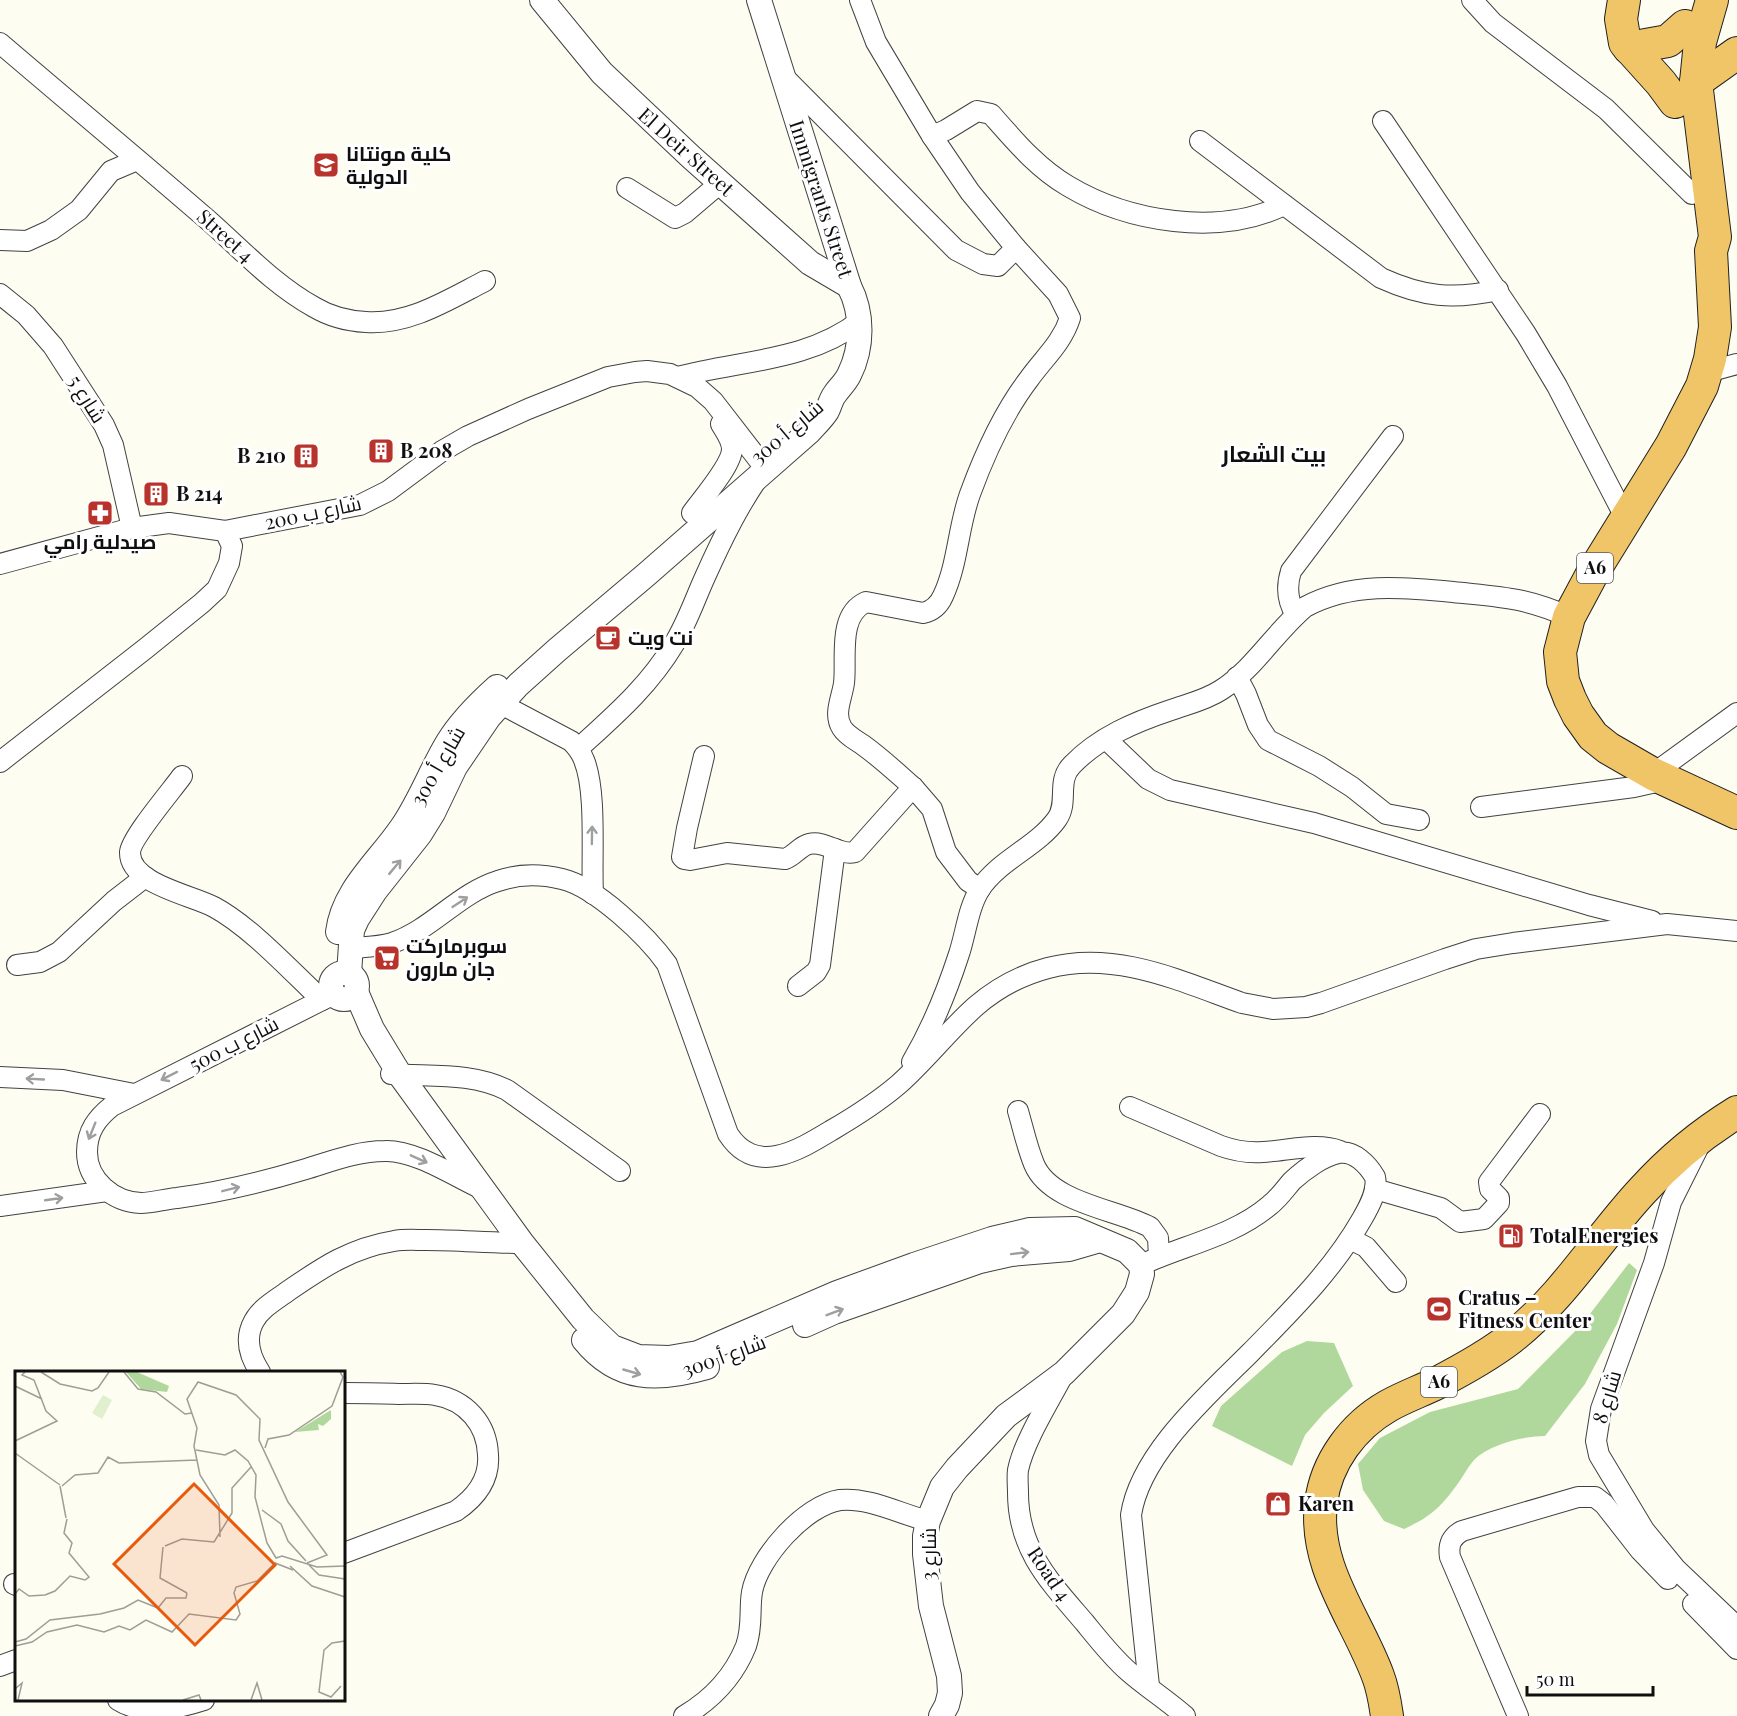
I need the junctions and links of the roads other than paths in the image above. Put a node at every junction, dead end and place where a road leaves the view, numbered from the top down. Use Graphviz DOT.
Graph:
graph roads {
  1 [pos="542,0"];
  2 [pos="759,0"];
  3 [pos="860,0"];
  4 [pos="1472,0"];
  5 [pos="1624,0"];
  6 [pos="1713,0"];
  7 [pos="1689,13"];
  8 [pos="1737,38"];
  9 [pos="0,43"];
  10 [pos="1629,48"];
  11 [pos="1737,53"];
  12 [pos="783,76"];
  13 [pos="1686,92"];
  14 [pos="1383,121"];
  15 [pos="932,136"];
  16 [pos="1200,141"];
  17 [pos="116,142"];
  18 [pos="137,160"];
  19 [pos="111,171"];
  20 [pos="719,184"];
  21 [pos="627,188"];
  22 [pos="1692,194"];
  23 [pos="1284,205"];
  24 [pos="0,240"];
  25 [pos="1016,248"];
  26 [pos="1711,251"];
  27 [pos="485,281"];
  28 [pos="849,286"];
  29 [pos="1498,291"];
  30 [pos="0,294"];
  31 [pos="860,321"];
  32 [pos="1737,364"];
  33 [pos="1707,372"];
  34 [pos="678,377"];
  35 [pos="704,392"];
  36 [pos="834,395"];
  37 [pos="1394,435"];
  38 [pos="760,462"];
  39 [pos="692,513"];
  40 [pos="1626,519"];
  41 [pos="132,528"];
  42 [pos="225,531"];
  43 [pos="0,564"];
  44 [pos="1296,615"];
  45 [pos="1569,617"];
  46 [pos="1237,677"];
  47 [pos="494,700"];
  48 [pos="1737,713"];
  49 [pos="1106,739"];
  50 [pos="579,748"];
  51 [pos="704,756"];
  52 [pos="0,762"];
  53 [pos="182,776"];
  54 [pos="1659,777"];
  55 [pos="913,787"];
  56 [pos="1481,807"];
  57 [pos="1737,813"];
  58 [pos="1419,820"];
  59 [pos="836,849"];
  60 [pos="145,877"];
  61 [pos="368,886"];
  62 [pos="980,889"];
  63 [pos="594,894"];
  64 [pos="1589,905"];
  65 [pos="1667,924"];
  66 [pos="1737,931"];
  67 [pos="1592,933"];
  68 [pos="351,948"];
  69 [pos="17,965"];
  70 [pos="798,986"];
  71 [pos="340,989"];
  72 [pos="393,1074"];
  73 [pos="0,1077"];
  74 [pos="900,1083"];
  75 [pos="134,1094"];
  76 [pos="1130,1107"];
  77 [pos="1018,1110"];
  78 [pos="1737,1112"];
  79 [pos="1540,1114"];
  80 [pos="1706,1133"];
  81 [pos="1342,1152"];
  82 [pos="620,1171"];
  83 [pos="459,1178"];
  84 [pos="482,1189"];
  85 [pos="1375,1189"];
  86 [pos="107,1191"];
  87 [pos="0,1206"];
  88 [pos="1350,1239"];
  89 [pos="515,1243"];
  90 [pos="1150,1261"];
  91 [pos="1396,1282"];
  92 [pos="259,1371"];
  93 [pos="1064,1373"];
  94 [pos="345,1393"];
  95 [pos="928,1521"];
  96 [pos="345,1553"];
  97 [pos="1737,1626"];
  98 [pos="1737,1649"];
  99 [pos="15,1660"];
  100 [pos="0,1666"];
  101 [pos="1149,1686"];
  102 [pos="119,1701"];
  103 [pos="201,1701"];
  104 [pos="1178,1713"];
  105 [pos="684,1716"];
  106 [pos="941,1716"];
  107 [pos="1387,1716"];
  108 [pos="1518,1716"];
  1 -- 20 [label="street, El Deir Street"];
  2 -- 12 [label="street, Immigrants Street"];
  3 -- 15 [label="street"];
  4 -- 22 [label="street"];
  5 -- 10 [label="highway"];
  6 -- 8 [label="highway"];
  6 -- 13 [label="highway, A6"];
  7 -- 10 [label="highway"];
  7 -- 13 [label="highway, A6"];
  9 -- 17 [label="street, Street 4"];
  10 -- 13 [label="highway"];
  11 -- 13 [label="highway"];
  12 -- 25 [label="street"];
  12 -- 28 [label="street, Immigrants Street"];
  13 -- 22 [label="highway, A6"];
  13 -- 26 [label="highway, A6"];
  14 -- 29 [label="street"];
  15 -- 23 [label="street"];
  15 -- 25 [label="street"];
  16 -- 23 [label="street"];
  17 -- 18 [label="street, Street 4"];
  17 -- 19 [label="street"];
  18 -- 19 [label="street"];
  18 -- 27 [label="street, Street 4"];
  19 -- 24 [label="street"];
  20 -- 21 [label="street"];
  20 -- 28 [label="street, El Deir Street"];
  22 -- 26 [label="highway, A6"];
  23 -- 29 [label="street"];
  25 -- 55 [label="street"];
  26 -- 33 [label="highway, A6"];
  28 -- 31 [label="street, Immigrants Street"];
  29 -- 40 [label="street"];
  30 -- 41 [label="street, شارع 5"];
  31 -- 34 [label="street"];
  31 -- 36 [label="street, Immigrants Street"];
  32 -- 33 [label="street"];
  33 -- 40 [label="highway, A6"];
  34 -- 35 [label="street, شارع ب 200"];
  34 -- 42 [label="street, شارع ب 200"];
  35 -- 38 [label="street, شارع ب 200"];
  35 -- 39 [label="street"];
  36 -- 38 [label="street, شارع أ 300"];
  37 -- 44 [label="street"];
  38 -- 39 [label="street, شارع أ 300"];
  38 -- 47 [label="street, شارع أ 300"];
  38 -- 50 [label="street"];
  39 -- 47 [label="street, شارع أ 300"];
  40 -- 45 [label="highway, A6"];
  41 -- 42 [label="street, شارع ب 200"];
  41 -- 43 [label="street, شارع ب 200"];
  42 -- 52 [label="street"];
  44 -- 45 [label="street"];
  44 -- 46 [label="street"];
  45 -- 54 [label="highway, A6"];
  46 -- 49 [label="street"];
  46 -- 58 [label="street"];
  47 -- 50 [label="street"];
  47 -- 61 [label="street, شارع أ 300"];
  48 -- 54 [label="street"];
  49 -- 62 [label="street"];
  49 -- 64 [label="street"];
  63 -- 50 [label="street, one-way"];
  51 -- 59 [label="street"];
  53 -- 60 [label="street"];
  54 -- 56 [label="street"];
  54 -- 57 [label="highway, A6"];
  55 -- 59 [label="street"];
  55 -- 62 [label="street"];
  59 -- 70 [label="street"];
  60 -- 69 [label="street"];
  60 -- 71 [label="street"];
  61 -- 68 [label="street, شارع أ 300"];
  61 -- 71 [label="street, شارع أ 300"];
  62 -- 74 [label="street"];
  68 -- 63 [label="street, one-way"];
  63 -- 74 [label="street"];
  64 -- 65 [label="street"];
  64 -- 67 [label="street"];
  65 -- 66 [label="street"];
  65 -- 67 [label="street"];
  67 -- 74 [label="street"];
  68 -- 71 [label="street, شارع أ 300"];
  71 -- 72 [label="street, شارع أ 300"];
  71 -- 75 [label="street, شارع ب 500, one-way"];
  72 -- 82 [label="street"];
  72 -- 83 [label="street, شارع أ 300"];
  72 -- 84 [label="street, شارع أ 300"];
  75 -- 73 [label="street, one-way"];
  75 -- 86 [label="street, شارع ب 500, one-way"];
  76 -- 81 [label="street"];
  77 -- 90 [label="street"];
  78 -- 80 [label="highway, A6"];
  79 -- 85 [label="street"];
  80 -- 97 [label="street, شارع 8"];
  80 -- 107 [label="highway, A6"];
  81 -- 85 [label="street"];
  81 -- 90 [label="street"];
  83 -- 84 [label="street"];
  86 -- 83 [label="street, one-way"];
  83 -- 89 [label="street, شارع أ 300"];
  84 -- 89 [label="street, شارع أ 300"];
  85 -- 88 [label="street"];
  87 -- 86 [label="street, one-way"];
  88 -- 91 [label="street"];
  88 -- 101 [label="street"];
  89 -- 90 [label="street, شارع أ 300"];
  89 -- 92 [label="street"];
  90 -- 93 [label="street"];
  93 -- 95 [label="street, شارع 3"];
  93 -- 101 [label="street, Road 4"];
  94 -- 96 [label="street"];
  95 -- 105 [label="street"];
  95 -- 106 [label="street, شارع 3"];
  98 -- 108 [label="street"];
  99 -- 100 [label="street"];
  101 -- 104 [label="street, Road 4"];
  102 -- 103 [label="street"];
}
